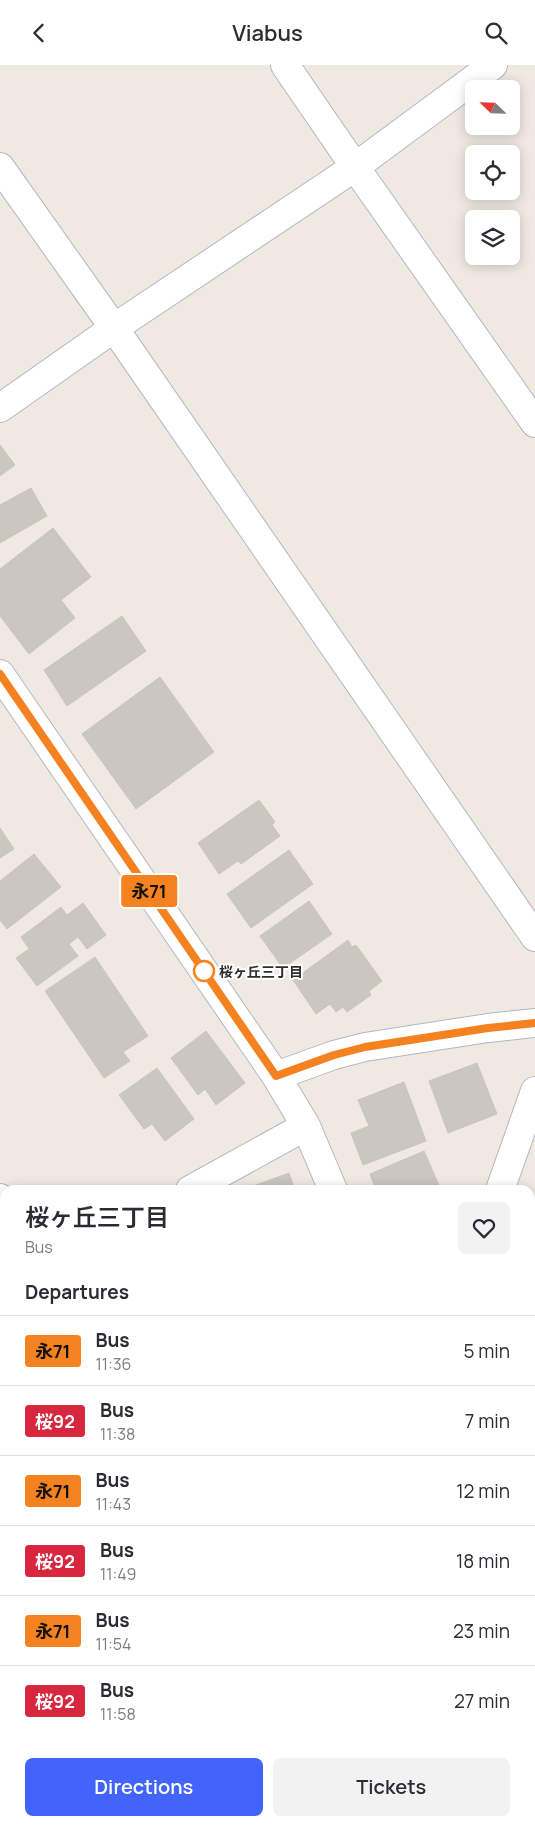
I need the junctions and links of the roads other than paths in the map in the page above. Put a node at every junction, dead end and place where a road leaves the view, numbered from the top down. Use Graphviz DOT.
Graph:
graph roads {
  1 [pos="285,65"];
  2 [pos="493,65"];
  3 [pos="0,167"];
  4 [pos="355,167"];
  5 [pos="114,328"];
  6 [pos="0,408"];
  7 [pos="535,423"];
  8 [pos="0,674"];
  9 [pos="535,937"];
  10 [pos="535,1023"];
  11 [pos="276,1076"];
  12 [pos="535,1091"];
  13 [pos="306,1127"];
  14 [pos="199,1185"];
  15 [pos="331,1185"];
  16 [pos="502,1185"];
  1 -- 4 [label="street"];
  2 -- 4 [label="street"];
  3 -- 5 [label="street"];
  4 -- 5 [label="street"];
  4 -- 7 [label="street"];
  5 -- 6 [label="street"];
  5 -- 9 [label="street"];
  8 -- 11 [label="street"];
  10 -- 11 [label="street"];
  11 -- 13 [label="street"];
  12 -- 16 [label="street"];
  13 -- 14 [label="street"];
  13 -- 15 [label="street"];
}
